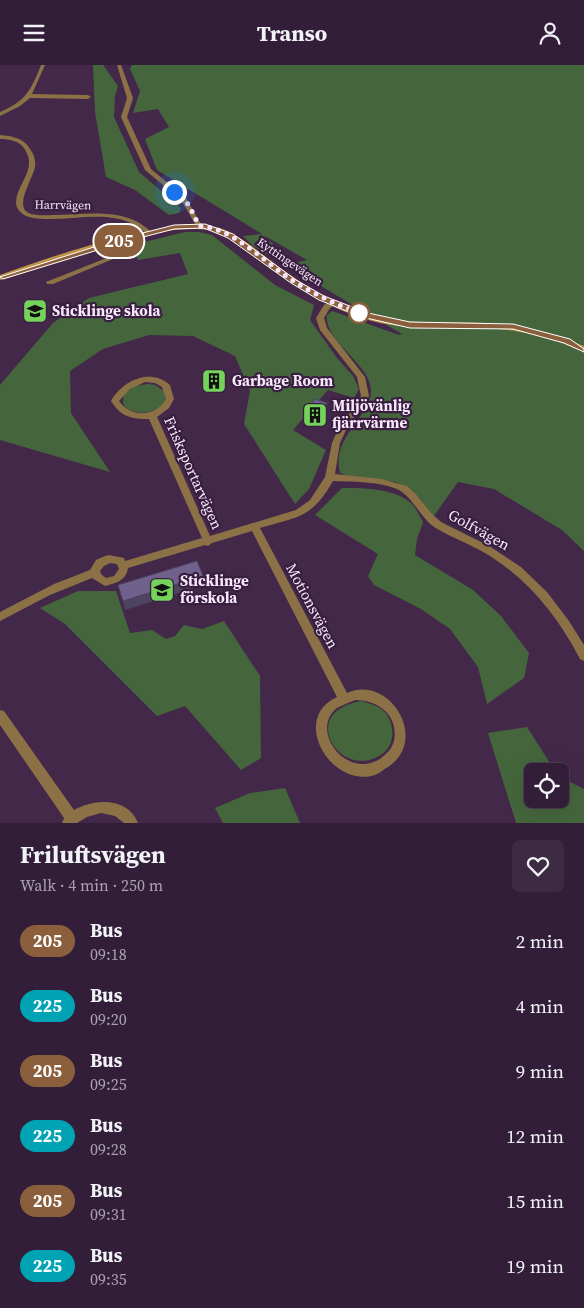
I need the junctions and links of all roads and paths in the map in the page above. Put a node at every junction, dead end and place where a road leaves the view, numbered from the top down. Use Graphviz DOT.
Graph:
graph roads {
  1 [pos="43,65"];
  2 [pos="119,65"];
  3 [pos="30,96"];
  4 [pos="88,97"];
  5 [pos="0,114"];
  6 [pos="0,137"];
  7 [pos="18,184"];
  8 [pos="14,209"];
  9 [pos="199,226"];
  10 [pos="149,233"];
  11 [pos="122,240"];
  12 [pos="0,277"];
  13 [pos="50,282"];
  14 [pos="333,303"];
  15 [pos="584,349"];
  16 [pos="152,416"];
  17 [pos="330,477"];
  18 [pos="255,528"];
  19 [pos="208,542"];
  20 [pos="124,566"];
  21 [pos="95,573"];
  22 [pos="0,617"];
  23 [pos="584,657"];
  24 [pos="343,697"];
  25 [pos="0,715"];
  26 [pos="70,821"];
  27 [pos="132,823"];
  1 -- 3 [label="street"];
  2 -- 9 [label="street"];
  3 -- 4 [label="street"];
  3 -- 5 [label="street"];
  6 -- 7 [label="street, Harrvägen"];
  8 -- 10 [label="street, Harrvägen"];
  9 -- 10 [label="street, Kyttingevägen"];
  9 -- 14 [label="street, Kyttingevägen"];
  10 -- 11 [label="street, Kyttingevägen"];
  11 -- 12 [label="street, Kyttingevägen"];
  11 -- 13 [label="street"];
  14 -- 15 [label="street, Kyttingevägen"];
  14 -- 17 [label="street"];
  16 -- 16 [label="street, Frisksportarvägen"];
  16 -- 19 [label="street, Frisksportarvägen"];
  17 -- 18 [label="street"];
  17 -- 23 [label="street, Golfvägen"];
  18 -- 19 [label="street"];
  18 -- 24 [label="street, Motionsvägen"];
  19 -- 20 [label="street"];
  20 -- 21 [label="street"];
  20 -- 21 [label="street"];
  21 -- 22 [label="street"];
  24 -- 24 [label="street"];
  25 -- 26 [label="street"];
  26 -- 27 [label="street"];
}
